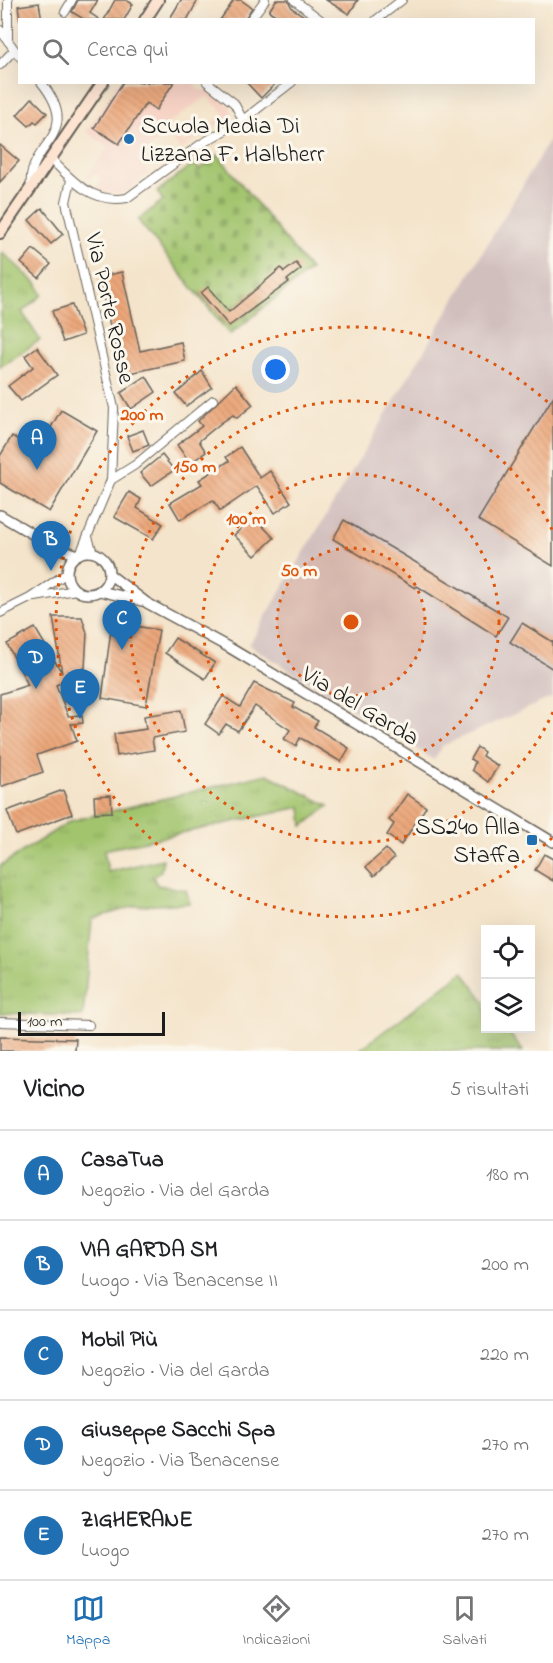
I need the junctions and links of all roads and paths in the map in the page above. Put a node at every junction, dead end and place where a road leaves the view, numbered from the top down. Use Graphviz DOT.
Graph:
graph roads {
  1 [pos="8,0"];
  2 [pos="72,0"];
  3 [pos="158,0"];
  4 [pos="265,0"];
  5 [pos="294,0"];
  6 [pos="402,0"];
  7 [pos="65,12"];
  8 [pos="146,18"];
  9 [pos="252,18"];
  10 [pos="318,18"];
  11 [pos="379,18"];
  12 [pos="0,30"];
  13 [pos="8,41"];
  14 [pos="17,53"];
  15 [pos="0,64"];
  16 [pos="43,84"];
  17 [pos="102,84"];
  18 [pos="210,84"];
  19 [pos="289,84"];
  20 [pos="243,120"];
  21 [pos="52,160"];
  22 [pos="71,180"];
  23 [pos="31,191"];
  24 [pos="0,233"];
  25 [pos="213,400"];
  26 [pos="111,480"];
  27 [pos="0,515"];
  28 [pos="88,537"];
  29 [pos="53,546"];
  30 [pos="93,553"];
  31 [pos="79,554"];
  32 [pos="68,570"];
  33 [pos="109,574"];
  34 [pos="76,590"];
  35 [pos="100,591"];
  36 [pos="30,598"];
  37 [pos="147,603"];
  38 [pos="0,613"];
  39 [pos="553,842"];
  40 [pos="0,1022"];
  41 [pos="89,1025"];
  1 -- 13 [label="street"];
  2 -- 7 [label="street"];
  3 -- 8 [label="main road"];
  4 -- 9 [label="street"];
  5 -- 10 [label="street"];
  6 -- 11 [label="street"];
  12 -- 13 [label="street"];
  13 -- 14 [label="street"];
  14 -- 15 [label="street"];
  16 -- 23 [label="street"];
  17 -- 21 [label="main road"];
  18 -- 20 [label="street"];
  19 -- 20 [label="street"];
  20 -- 22 [label="street"];
  21 -- 22 [label="street"];
  21 -- 23 [label="main road"];
  22 -- 26 [label="street, Via Porte Rosse"];
  23 -- 24 [label="main road"];
  25 -- 26 [label="street"];
  26 -- 28 [label="street, Via Porte Rosse"];
  27 -- 29 [label="street"];
  28 -- 30 [label="street"];
  28 -- 31 [label="street, Via Porte Rosse"];
  29 -- 31 [label="street"];
  29 -- 32 [label="street"];
  30 -- 31 [label="street"];
  30 -- 33 [label="street"];
  31 -- 32 [label="street"];
  32 -- 34 [label="street"];
  32 -- 36 [label="street"];
  33 -- 35 [label="street"];
  33 -- 37 [label="street, Via del Garda"];
  34 -- 35 [label="street"];
  34 -- 36 [label="street"];
  35 -- 37 [label="street, Via del Garda"];
  36 -- 38 [label="street"];
  37 -- 39 [label="street, Via del Garda"];
  40 -- 41 [label="street"];
}
